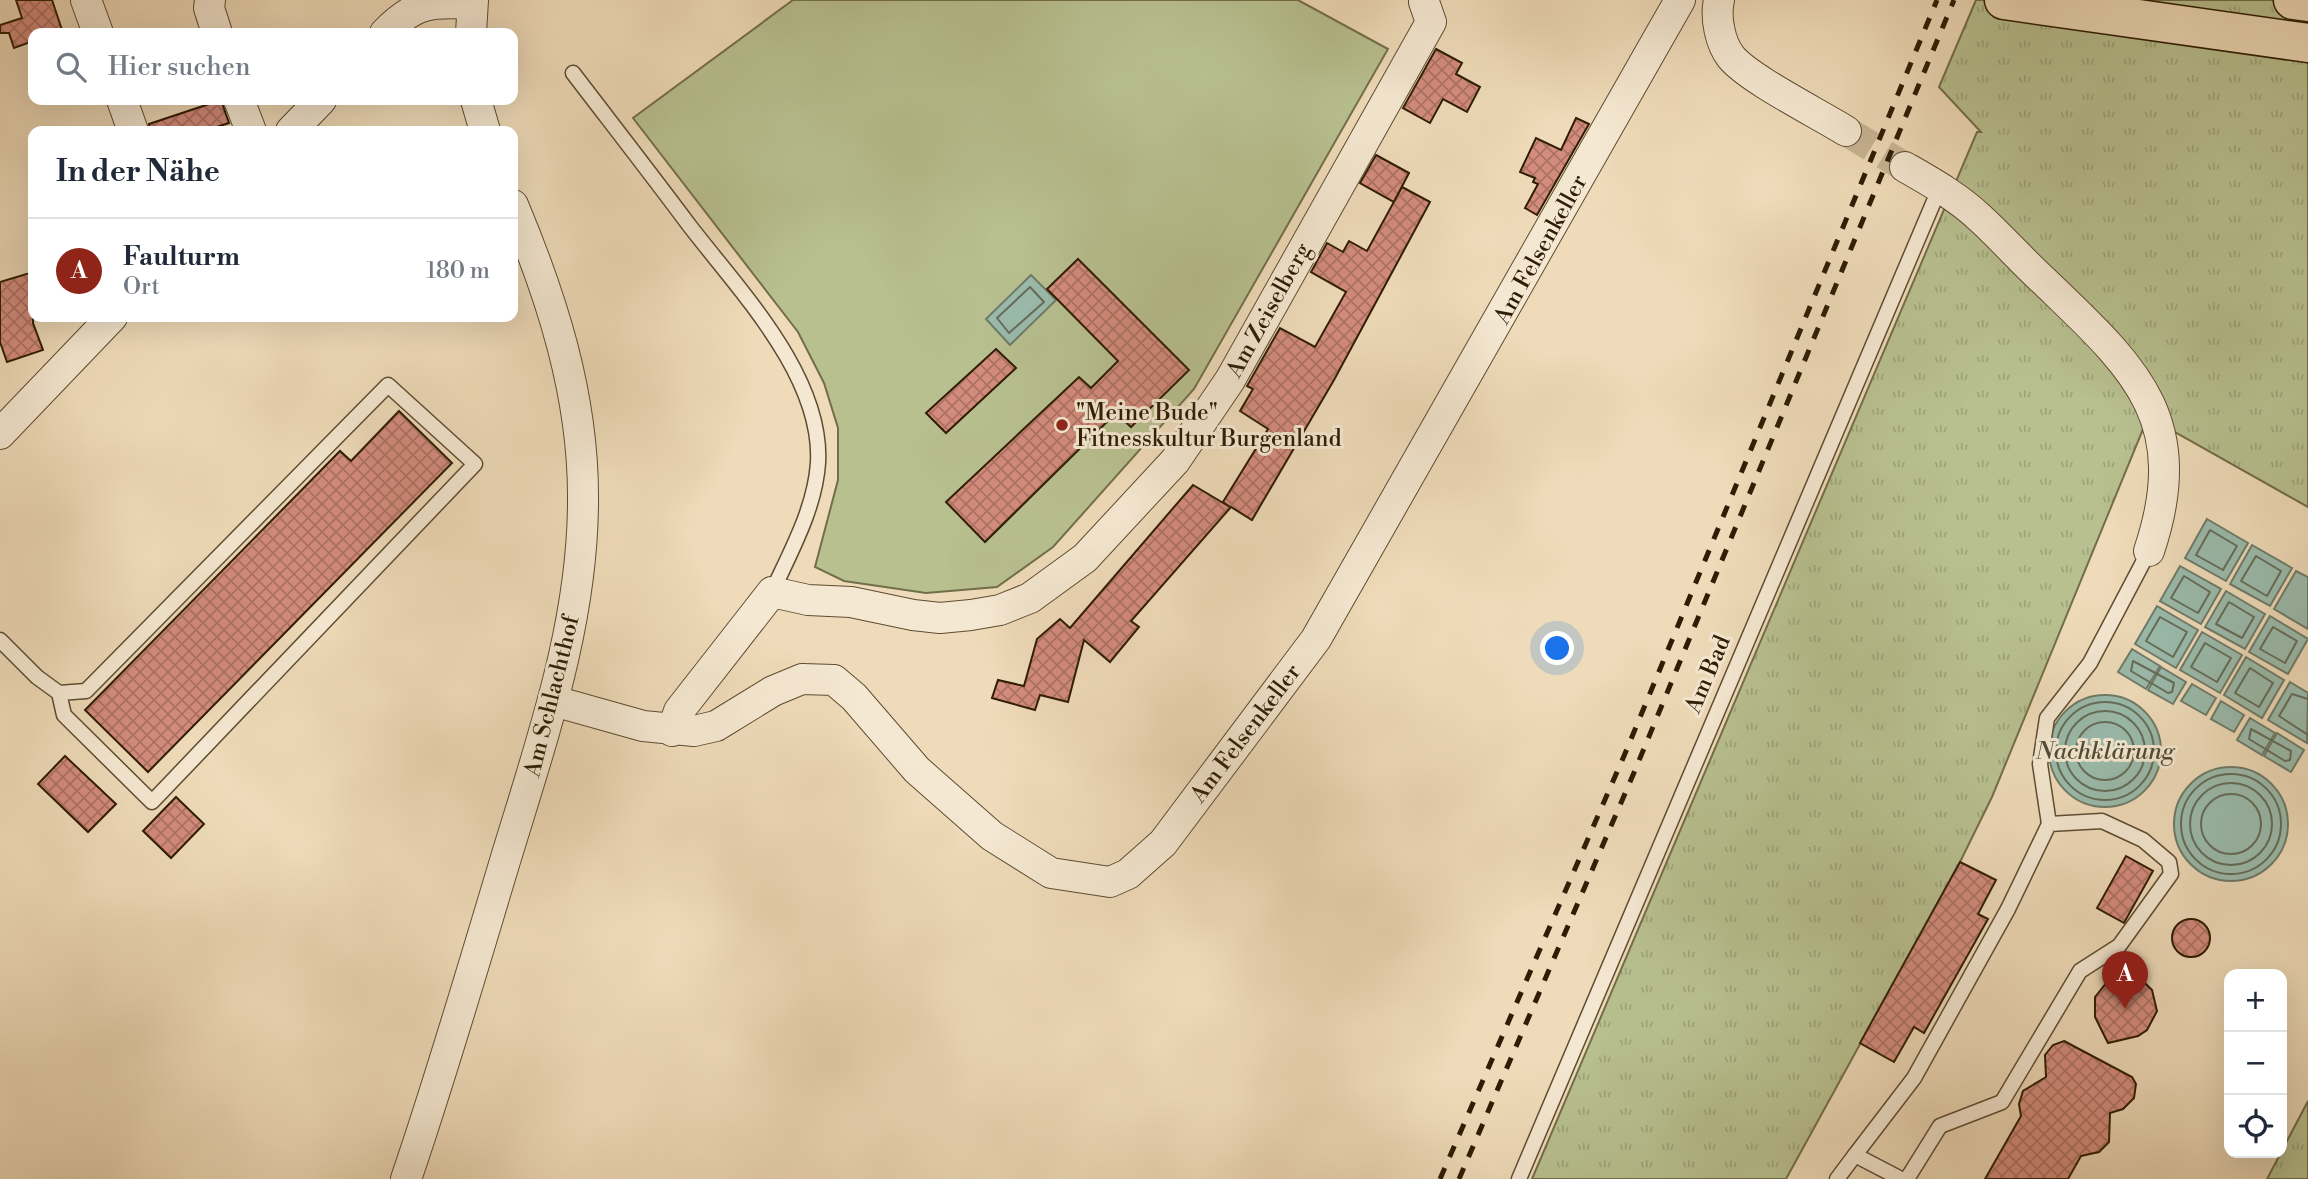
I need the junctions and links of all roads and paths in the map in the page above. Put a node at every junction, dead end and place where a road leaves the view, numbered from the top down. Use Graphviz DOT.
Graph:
graph roads {
  1 [pos="86,0"];
  2 [pos="210,0"];
  3 [pos="1680,0"];
  4 [pos="1719,0"];
  5 [pos="2004,0"];
  6 [pos="2293,0"];
  7 [pos="1424,2"];
  8 [pos="2308,2"];
  9 [pos="472,12"];
  10 [pos="96,28"];
  11 [pos="215,28"];
  12 [pos="390,28"];
  13 [pos="2308,43"];
  14 [pos="573,73"];
  15 [pos="124,105"];
  16 [pos="241,105"];
  17 [pos="316,105"];
  18 [pos="477,105"];
  19 [pos="131,126"];
  20 [pos="249,126"];
  21 [pos="296,126"];
  22 [pos="484,126"];
  23 [pos="1846,131"];
  24 [pos="1905,167"];
  25 [pos="1940,187"];
  26 [pos="518,218"];
  27 [pos="107,322"];
  28 [pos="0,434"];
  29 [pos="2149,551"];
  30 [pos="772,592"];
  31 [pos="0,640"];
  32 [pos="59,692"];
  33 [pos="554,701"];
  34 [pos="672,730"];
  35 [pos="2049,824"];
  36 [pos="1855,1155"];
  37 [pos="406,1179"];
  38 [pos="1519,1179"];
  39 [pos="1837,1179"];
  40 [pos="1901,1179"];
  41 [pos="1907,1179"];
  1 -- 10 [label="street"];
  2 -- 11 [label="street"];
  3 -- 34 [label="street, Am Felsenkeller"];
  4 -- 23 [label="street"];
  5 -- 13 [label="highway"];
  6 -- 8 [label="highway"];
  7 -- 30 [label="street, Am Zeiselberg"];
  9 -- 12 [label="street"];
  14 -- 30 [label="lane"];
  15 -- 19 [label="street"];
  16 -- 20 [label="street"];
  17 -- 21 [label="street"];
  18 -- 22 [label="street"];
  24 -- 25 [label="street"];
  25 -- 29 [label="street"];
  25 -- 38 [label="lane, Am Bad"];
  26 -- 33 [label="street, Am Schlachthof"];
  27 -- 28 [label="street"];
  29 -- 35 [label="lane"];
  30 -- 34 [label="street"];
  31 -- 32 [label="lane"];
  32 -- 32 [label="lane"];
  33 -- 34 [label="street, Am Felsenkeller"];
  33 -- 37 [label="street, Am Schlachthof"];
  35 -- 36 [label="lane"];
  35 -- 41 [label="lane"];
  36 -- 39 [label="lane"];
  36 -- 40 [label="lane"];
}
